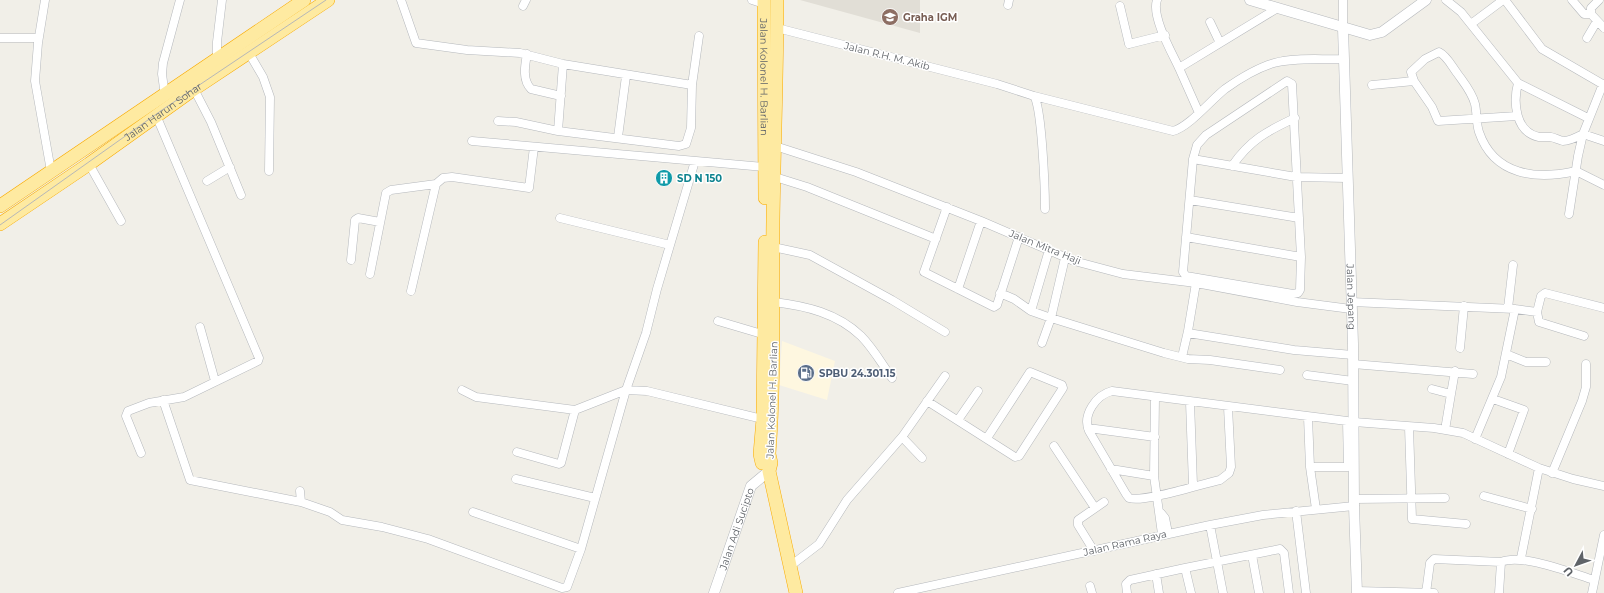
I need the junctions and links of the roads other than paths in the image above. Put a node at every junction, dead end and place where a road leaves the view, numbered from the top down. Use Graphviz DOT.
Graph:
graph roads {
  1 [pos="45,0"];
  2 [pos="180,0"];
  3 [pos="222,0"];
  4 [pos="304,0"];
  5 [pos="328,0"];
  6 [pos="401,0"];
  7 [pos="752,0"];
  8 [pos="777,0"];
  9 [pos="1156,0"];
  10 [pos="1250,0"];
  11 [pos="1343,0"];
  12 [pos="1426,0"];
  13 [pos="1446,0"];
  14 [pos="1456,0"];
  15 [pos="1504,0"];
  16 [pos="1572,0"];
  17 [pos="1599,0"];
  18 [pos="764,2"];
  19 [pos="1120,6"];
  20 [pos="1276,9"];
  21 [pos="1461,12"];
  22 [pos="1591,14"];
  23 [pos="1597,21"];
  24 [pos="1210,22"];
  25 [pos="1471,24"];
  26 [pos="777,28"];
  27 [pos="1343,28"];
  28 [pos="1604,28"];
  29 [pos="1165,35"];
  30 [pos="699,36"];
  31 [pos="0,38"];
  32 [pos="38,38"];
  33 [pos="1587,38"];
  34 [pos="1220,43"];
  35 [pos="250,53"];
  36 [pos="527,54"];
  37 [pos="217,59"];
  38 [pos="1344,59"];
  39 [pos="563,64"];
  40 [pos="1179,68"];
  41 [pos="626,76"];
  42 [pos="1414,82"];
  43 [pos="1518,83"];
  44 [pos="1604,84"];
  45 [pos="692,85"];
  46 [pos="1372,85"];
  47 [pos="194,89"];
  48 [pos="165,96"];
  49 [pos="561,96"];
  50 [pos="1034,96"];
  51 [pos="1199,113"];
  52 [pos="156,115"];
  53 [pos="1517,116"];
  54 [pos="1295,118"];
  55 [pos="1477,118"];
  56 [pos="1588,118"];
  57 [pos="498,121"];
  58 [pos="558,131"];
  59 [pos="1583,134"];
  60 [pos="618,137"];
  61 [pos="472,141"];
  62 [pos="1604,141"];
  63 [pos="775,146"];
  64 [pos="534,147"];
  65 [pos="1193,159"];
  66 [pos="695,160"];
  67 [pos="89,164"];
  68 [pos="1232,166"];
  69 [pos="230,167"];
  70 [pos="765,167"];
  71 [pos="51,171"];
  72 [pos="268,171"];
  73 [pos="1576,171"];
  74 [pos="775,177"];
  75 [pos="1296,177"];
  76 [pos="1347,178"];
  77 [pos="207,181"];
  78 [pos="436,184"];
  79 [pos="1604,185"];
  80 [pos="241,195"];
  81 [pos="1190,200"];
  82 [pos="1,204"];
  83 [pos="947,207"];
  84 [pos="1045,209"];
  85 [pos="1569,214"];
  86 [pos="560,218"];
  87 [pos="1299,218"];
  88 [pos="121,221"];
  89 [pos="981,221"];
  90 [pos="380,222"];
  91 [pos="0,224"];
  92 [pos="1019,237"];
  93 [pos="1186,237"];
  94 [pos="936,239"];
  95 [pos="670,245"];
  96 [pos="773,246"];
  97 [pos="1049,250"];
  98 [pos="1065,258"];
  99 [pos="1301,258"];
  100 [pos="351,260"];
  101 [pos="1513,265"];
  102 [pos="370,274"];
  103 [pos="1196,283"];
  104 [pos="958,289"];
  105 [pos="411,291"];
  106 [pos="1000,293"];
  107 [pos="774,302"];
  108 [pos="1351,306"];
  109 [pos="1464,306"];
  110 [pos="1511,308"];
  111 [pos="1604,308"];
  112 [pos="1031,311"];
  113 [pos="1537,312"];
  114 [pos="1051,318"];
  115 [pos="718,321"];
  116 [pos="200,327"];
  117 [pos="945,332"];
  118 [pos="1188,333"];
  119 [pos="762,334"];
  120 [pos="1584,336"];
  121 [pos="1042,343"];
  122 [pos="1460,348"];
  123 [pos="1506,354"];
  124 [pos="1182,357"];
  125 [pos="1353,359"];
  126 [pos="1546,362"];
  127 [pos="1586,364"];
  128 [pos="1280,370"];
  129 [pos="1455,371"];
  130 [pos="1472,374"];
  131 [pos="1307,375"];
  132 [pos="945,376"];
  133 [pos="892,378"];
  134 [pos="215,381"];
  135 [pos="1353,381"];
  136 [pos="1432,389"];
  137 [pos="462,390"];
  138 [pos="626,390"];
  139 [pos="768,390"];
  140 [pos="978,391"];
  141 [pos="1451,394"];
  142 [pos="1155,397"];
  143 [pos="1493,399"];
  144 [pos="163,400"];
  145 [pos="928,401"];
  146 [pos="1190,402"];
  147 [pos="1228,407"];
  148 [pos="575,410"];
  149 [pos="1308,417"];
  150 [pos="767,420"];
  151 [pos="958,420"];
  152 [pos="1354,422"];
  153 [pos="1409,427"];
  154 [pos="1088,428"];
  155 [pos="1445,430"];
  156 [pos="1155,436"];
  157 [pos="902,437"];
  158 [pos="987,438"];
  159 [pos="1475,439"];
  160 [pos="1054,446"];
  161 [pos="517,452"];
  162 [pos="141,454"];
  163 [pos="1508,454"];
  164 [pos="922,458"];
  165 [pos="1310,467"];
  166 [pos="1539,468"];
  167 [pos="1111,469"];
  168 [pos="769,471"];
  169 [pos="1552,473"];
  170 [pos="1154,476"];
  171 [pos="516,479"];
  172 [pos="1193,485"];
  173 [pos="1604,486"];
  174 [pos="300,491"];
  175 [pos="1156,496"];
  176 [pos="1484,496"];
  177 [pos="595,498"];
  178 [pos="1412,498"];
  179 [pos="1446,498"];
  180 [pos="301,502"];
  181 [pos="1104,502"];
  182 [pos="1354,502"];
  183 [pos="1095,508"];
  184 [pos="1314,509"];
  185 [pos="1532,509"];
  186 [pos="1296,511"];
  187 [pos="473,512"];
  188 [pos="1466,524"];
  189 [pos="1210,525"];
  190 [pos="1165,534"];
  191 [pos="1604,535"];
  192 [pos="581,549"];
  193 [pos="1094,551"];
  194 [pos="1252,555"];
  195 [pos="1521,558"];
  196 [pos="1216,561"];
  197 [pos="1501,562"];
  198 [pos="789,567"];
  199 [pos="1185,568"];
  200 [pos="1156,574"];
  201 [pos="1594,580"];
  202 [pos="1357,592"];
  203 [pos="714,593"];
  204 [pos="796,593"];
  205 [pos="898,593"];
  206 [pos="1127,593"];
  207 [pos="1159,593"];
  208 [pos="1191,593"];
  209 [pos="1223,593"];
  210 [pos="1259,593"];
  211 [pos="1289,593"];
  212 [pos="1306,593"];
  213 [pos="1426,593"];
  214 [pos="1434,593"];
  215 [pos="1499,593"];
  216 [pos="1592,593"];
  1 -- 32 [label="street"];
  2 -- 48 [label="street"];
  3 -- 37 [label="street"];
  4 -- 37 [label="highway, Jalan Harun Sohar"];
  5 -- 35 [label="highway, Jalan Harun Sohar"];
  6 -- 36 [label="street"];
  7 -- 18 [label="street"];
  8 -- 26 [label="highway, Jalan Kolonel H. Barlian"];
  9 -- 29 [label="street"];
  10 -- 20 [label="street"];
  11 -- 27 [label="street, Jalan Jepang"];
  12 -- 27 [label="street"];
  13 -- 21 [label="street"];
  14 -- 21 [label="street"];
  15 -- 25 [label="street"];
  15 -- 44 [label="street"];
  16 -- 22 [label="street"];
  17 -- 22 [label="street"];
  18 -- 70 [label="highway, Jalan Kolonel H. Barlian"];
  19 -- 29 [label="street"];
  20 -- 27 [label="street"];
  20 -- 34 [label="street"];
  21 -- 25 [label="street"];
  22 -- 23 [label="street"];
  23 -- 28 [label="street"];
  23 -- 33 [label="street"];
  24 -- 34 [label="street"];
  25 -- 43 [label="street"];
  26 -- 50 [label="street, Jalan R.H. M. Akib"];
  26 -- 63 [label="highway, Jalan Kolonel H. Barlian"];
  27 -- 38 [label="street, Jalan Jepang"];
  29 -- 40 [label="street"];
  30 -- 45 [label="street"];
  31 -- 32 [label="street"];
  32 -- 71 [label="street"];
  34 -- 40 [label="street"];
  35 -- 47 [label="highway, Jalan Harun Sohar"];
  35 -- 72 [label="street"];
  36 -- 39 [label="street"];
  36 -- 49 [label="street"];
  37 -- 48 [label="highway, Jalan Harun Sohar"];
  38 -- 51 [label="street, Jalan R.H. M. Akib"];
  38 -- 76 [label="street, Jalan Jepang"];
  39 -- 41 [label="street"];
  39 -- 49 [label="street"];
  40 -- 51 [label="street"];
  41 -- 45 [label="street"];
  41 -- 60 [label="street"];
  42 -- 46 [label="street"];
  42 -- 55 [label="street"];
  42 -- 55 [label="street"];
  43 -- 53 [label="street"];
  43 -- 56 [label="street"];
  44 -- 56 [label="street"];
  45 -- 60 [label="street"];
  47 -- 52 [label="highway, Jalan Harun Sohar"];
  47 -- 69 [label="street"];
  48 -- 71 [label="highway, Jalan Harun Sohar"];
  49 -- 58 [label="street"];
  50 -- 51 [label="street, Jalan R.H. M. Akib"];
  50 -- 84 [label="street"];
  52 -- 67 [label="highway, Jalan Harun Sohar"];
  52 -- 134 [label="street"];
  53 -- 55 [label="street"];
  53 -- 59 [label="street"];
  54 -- 65 [label="street"];
  54 -- 68 [label="street"];
  54 -- 75 [label="street"];
  55 -- 73 [label="street"];
  56 -- 59 [label="street"];
  57 -- 58 [label="street"];
  58 -- 60 [label="street"];
  59 -- 62 [label="street"];
  59 -- 73 [label="street"];
  61 -- 64 [label="street"];
  63 -- 74 [label="highway, Jalan Kolonel H. Barlian"];
  63 -- 83 [label="street, Jalan Mitra Haji"];
  64 -- 66 [label="street"];
  64 -- 78 [label="street"];
  65 -- 68 [label="street"];
  65 -- 81 [label="street"];
  66 -- 70 [label="street"];
  66 -- 95 [label="street"];
  67 -- 88 [label="street"];
  67 -- 91 [label="highway, Jalan Harun Sohar"];
  68 -- 75 [label="street"];
  69 -- 77 [label="street"];
  69 -- 80 [label="street"];
  70 -- 119 [label="highway, Jalan Kolonel H. Barlian"];
  71 -- 82 [label="highway, Jalan Harun Sohar"];
  73 -- 79 [label="street"];
  73 -- 85 [label="street"];
  74 -- 94 [label="street"];
  74 -- 96 [label="highway, Jalan Kolonel H. Barlian"];
  75 -- 76 [label="street"];
  75 -- 87 [label="street"];
  76 -- 108 [label="street, Jalan Jepang"];
  78 -- 90 [label="street"];
  78 -- 105 [label="street"];
  81 -- 87 [label="street"];
  81 -- 93 [label="street"];
  83 -- 89 [label="street, Jalan Mitra Haji"];
  83 -- 94 [label="street"];
  86 -- 95 [label="street"];
  87 -- 99 [label="street"];
  89 -- 92 [label="street, Jalan Mitra Haji"];
  89 -- 104 [label="street"];
  90 -- 100 [label="street"];
  90 -- 102 [label="street"];
  92 -- 97 [label="street, Jalan Mitra Haji"];
  92 -- 106 [label="street"];
  93 -- 99 [label="street"];
  93 -- 99 [label="street"];
  94 -- 104 [label="street"];
  95 -- 138 [label="street"];
  96 -- 107 [label="highway, Jalan Kolonel H. Barlian"];
  96 -- 117 [label="street"];
  97 -- 98 [label="street, Jalan Mitra Haji"];
  97 -- 112 [label="street"];
  98 -- 103 [label="street, Jalan Mitra Haji"];
  98 -- 114 [label="street"];
  101 -- 110 [label="street"];
  103 -- 108 [label="street, Jalan Mitra Haji"];
  103 -- 118 [label="street"];
  104 -- 106 [label="street"];
  106 -- 112 [label="street"];
  107 -- 133 [label="street"];
  107 -- 139 [label="highway, Jalan Kolonel H. Barlian"];
  108 -- 109 [label="street, Jalan Mitra Haji"];
  108 -- 125 [label="street, Jalan Jepang"];
  109 -- 110 [label="street, Jalan Mitra Haji"];
  109 -- 122 [label="street"];
  110 -- 113 [label="street, Jalan Mitra Haji"];
  110 -- 123 [label="street"];
  111 -- 113 [label="street"];
  112 -- 114 [label="street"];
  113 -- 120 [label="street"];
  114 -- 121 [label="street"];
  114 -- 124 [label="street"];
  115 -- 119 [label="street"];
  116 -- 134 [label="street"];
  118 -- 124 [label="street"];
  118 -- 125 [label="street"];
  119 -- 139 [label="highway, Jalan Kolonel H. Barlian"];
  123 -- 126 [label="street"];
  123 -- 143 [label="street"];
  124 -- 128 [label="street"];
  125 -- 129 [label="street"];
  125 -- 135 [label="street, Jalan Jepang"];
  127 -- 169 [label="street"];
  129 -- 130 [label="street"];
  129 -- 141 [label="street"];
  131 -- 135 [label="street"];
  132 -- 145 [label="street"];
  134 -- 144 [label="street"];
  135 -- 152 [label="street, Jalan Jepang"];
  136 -- 141 [label="street"];
  137 -- 148 [label="street"];
  138 -- 148 [label="street"];
  138 -- 150 [label="street"];
  138 -- 177 [label="street"];
  139 -- 150 [label="highway, Jalan Kolonel H. Barlian"];
  140 -- 151 [label="street"];
  141 -- 155 [label="street"];
  142 -- 146 [label="street"];
  142 -- 154 [label="street"];
  142 -- 156 [label="street"];
  143 -- 159 [label="street"];
  143 -- 163 [label="street"];
  144 -- 162 [label="street"];
  144 -- 180 [label="street"];
  145 -- 151 [label="street"];
  145 -- 157 [label="street"];
  146 -- 147 [label="street"];
  146 -- 172 [label="street"];
  147 -- 149 [label="street"];
  147 -- 172 [label="street"];
  148 -- 161 [label="street"];
  149 -- 165 [label="street"];
  149 -- 165 [label="street"];
  150 -- 168 [label="highway, Jalan Kolonel H. Barlian"];
  151 -- 158 [label="street"];
  152 -- 153 [label="street"];
  152 -- 182 [label="street, Jalan Jepang"];
  153 -- 155 [label="street"];
  153 -- 178 [label="street"];
  154 -- 156 [label="street"];
  154 -- 167 [label="street"];
  155 -- 159 [label="street"];
  156 -- 170 [label="street"];
  157 -- 164 [label="street"];
  157 -- 198 [label="street"];
  158 -- 158 [label="street"];
  159 -- 163 [label="street"];
  160 -- 183 [label="street"];
  163 -- 166 [label="street"];
  165 -- 184 [label="street"];
  166 -- 169 [label="street"];
  166 -- 185 [label="street"];
  167 -- 170 [label="street"];
  167 -- 175 [label="street"];
  168 -- 198 [label="highway, Jalan Kolonel H. Barlian"];
  168 -- 203 [label="street, Jalan Adi Sucipto"];
  169 -- 173 [label="street"];
  170 -- 175 [label="street"];
  171 -- 177 [label="street"];
  172 -- 175 [label="street"];
  174 -- 180 [label="street"];
  175 -- 190 [label="street"];
  176 -- 185 [label="street"];
  177 -- 192 [label="street"];
  178 -- 179 [label="street, Jalan Rama Raya"];
  178 -- 182 [label="street, Jalan Rama Raya"];
  178 -- 188 [label="street"];
  180 -- 192 [label="street"];
  181 -- 183 [label="street"];
  182 -- 184 [label="street, Jalan Rama Raya"];
  182 -- 202 [label="street, Jalan Jepang"];
  183 -- 193 [label="street"];
  184 -- 186 [label="street, Jalan Rama Raya"];
  185 -- 195 [label="street"];
  186 -- 189 [label="street, Jalan Rama Raya"];
  186 -- 212 [label="street"];
  187 -- 192 [label="street"];
  189 -- 190 [label="street, Jalan Rama Raya"];
  189 -- 196 [label="street"];
  190 -- 193 [label="street, Jalan Rama Raya"];
  191 -- 201 [label="street"];
  193 -- 205 [label="street, Jalan Rama Raya"];
  194 -- 196 [label="street"];
  194 -- 210 [label="street"];
  194 -- 211 [label="street"];
  195 -- 197 [label="street"];
  195 -- 201 [label="street"];
  196 -- 199 [label="street"];
  196 -- 209 [label="street"];
  197 -- 213 [label="street"];
  197 -- 215 [label="street"];
  198 -- 204 [label="highway, Jalan Kolonel H. Barlian"];
  199 -- 200 [label="street"];
  199 -- 208 [label="street"];
  200 -- 206 [label="street"];
  200 -- 207 [label="street"];
  201 -- 216 [label="street"];
  202 -- 213 [label="street"];
  213 -- 214 [label="street"];
}
